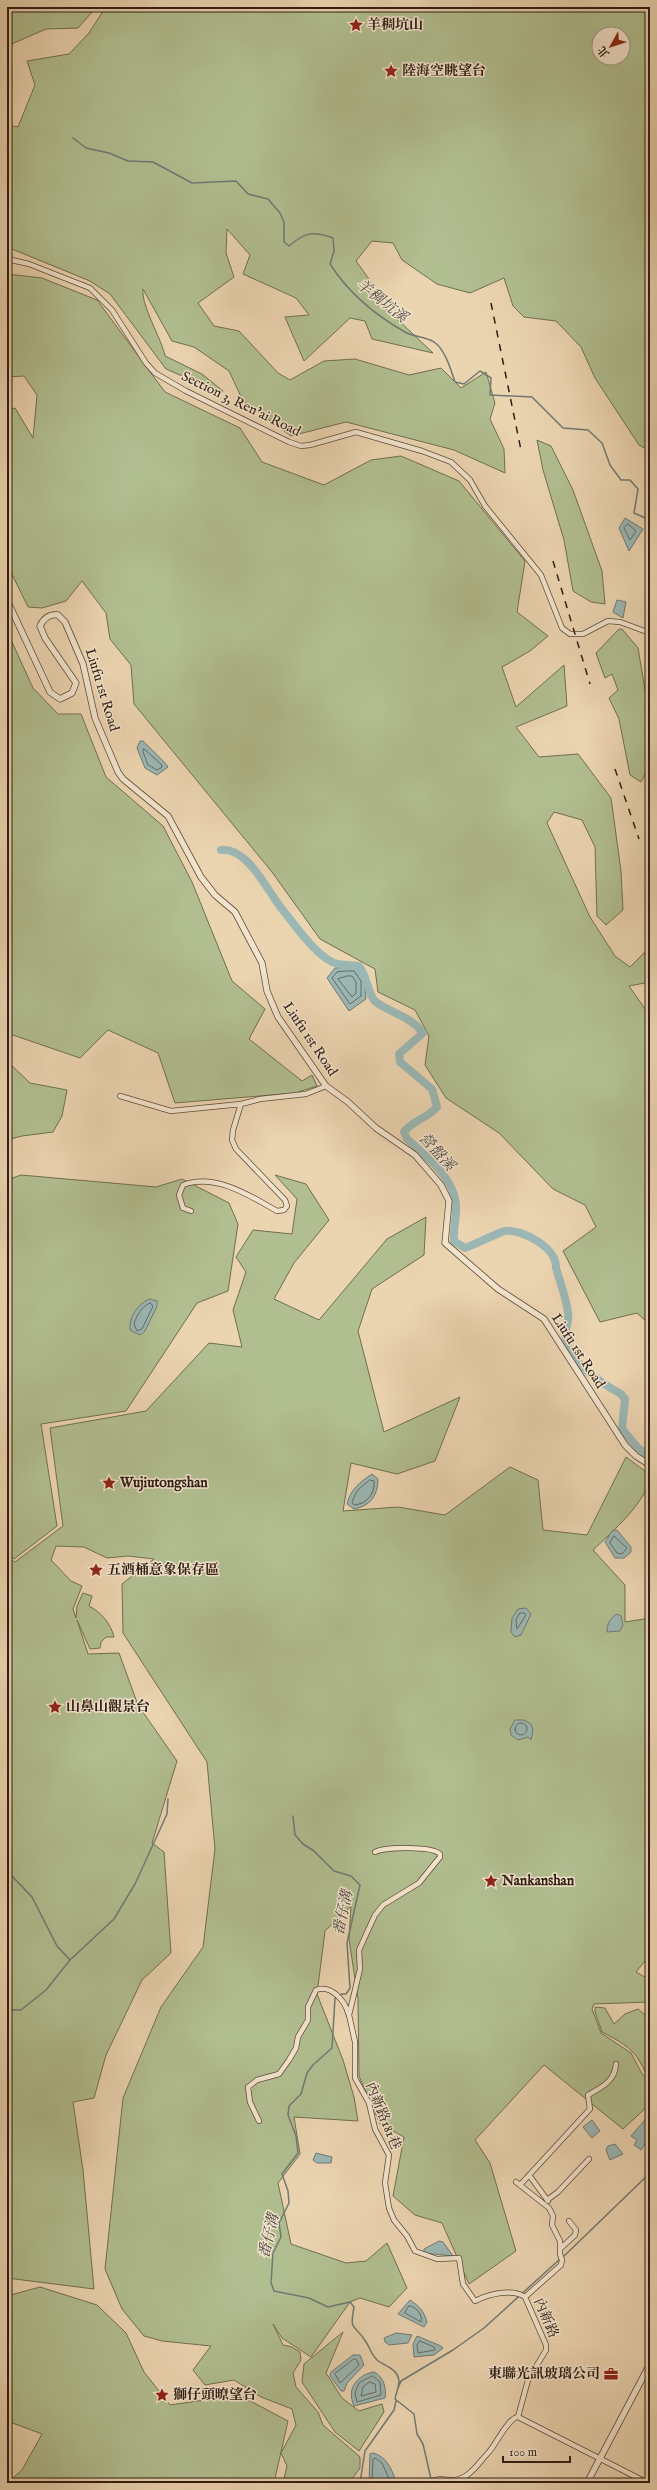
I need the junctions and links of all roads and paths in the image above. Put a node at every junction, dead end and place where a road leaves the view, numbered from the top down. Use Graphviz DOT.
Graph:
graph roads {
  1 [pos="7,259"];
  2 [pos="7,600"];
  3 [pos="650,633"];
  4 [pos="326,1086"];
  5 [pos="120,1096"];
  6 [pos="241,1104"];
  7 [pos="191,1211"];
  8 [pos="650,1465"];
  9 [pos="375,1852"];
  10 [pos="349,2015"];
  11 [pos="616,2064"];
  12 [pos="259,2121"];
  13 [pos="589,2159"];
  14 [pos="529,2175"];
  15 [pos="547,2200"];
  16 [pos="547,2207"];
  17 [pos="569,2221"];
  18 [pos="561,2248"];
  19 [pos="525,2297"];
  20 [pos="650,2364"];
  21 [pos="518,2417"];
  22 [pos="600,2457"];
  23 [pos="426,2483"];
  24 [pos="587,2483"];
  25 [pos="648,2483"];
  1 -- 3 [label="street, Section 3, Ren'ai Road"];
  2 -- 4 [label="street, Liufu 1st Road"];
  4 -- 6 [label="street"];
  4 -- 8 [label="street, Liufu 1st Road"];
  5 -- 6 [label="street"];
  6 -- 7 [label="street"];
  9 -- 10 [label="street, 內新路181巷"];
  10 -- 12 [label="street"];
  10 -- 19 [label="street, 內新路181巷"];
  11 -- 14 [label="street"];
  13 -- 15 [label="street"];
  14 -- 15 [label="street"];
  14 -- 16 [label="street"];
  15 -- 16 [label="street, 內新路"];
  16 -- 18 [label="street, 內新路"];
  17 -- 18 [label="street"];
  18 -- 19 [label="street, 內新路"];
  19 -- 21 [label="street, 內新路"];
  20 -- 22 [label="street"];
  21 -- 22 [label="street"];
  21 -- 23 [label="street"];
  22 -- 24 [label="street"];
  22 -- 25 [label="street"];
}
